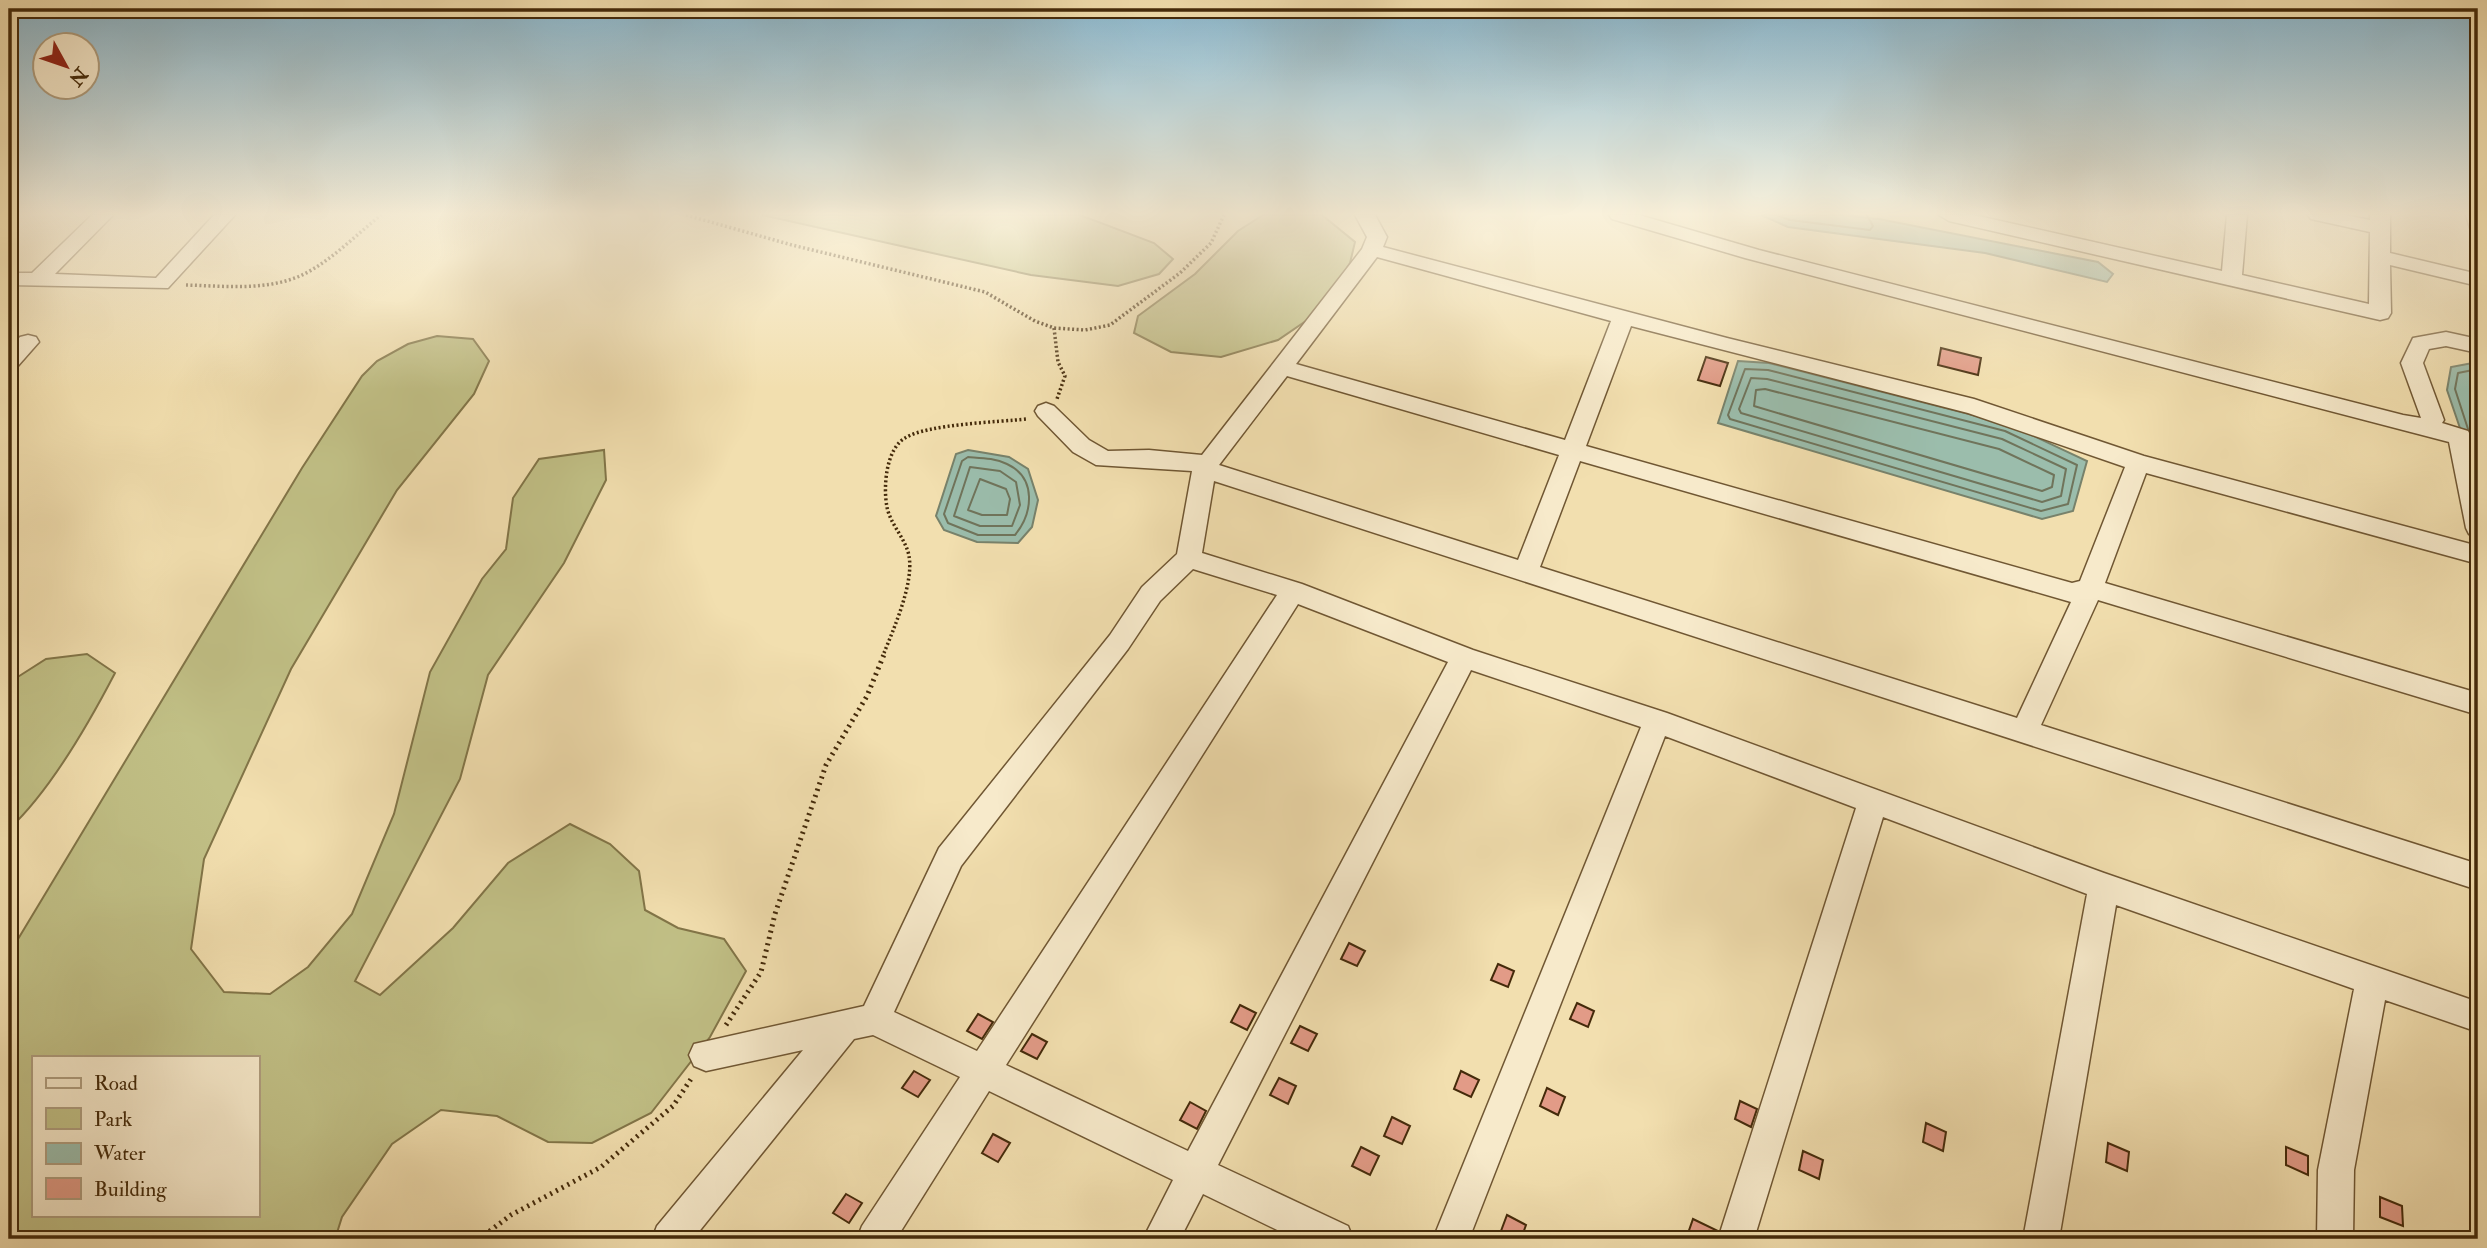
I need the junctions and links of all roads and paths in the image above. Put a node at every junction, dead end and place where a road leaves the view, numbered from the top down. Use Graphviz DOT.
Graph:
graph roads {
  1 [pos="44,273"];
  2 [pos="171,273"];
  3 [pos="306,273"];
  4 [pos="908,273"];
  5 [pos="1180,273"];
  6 [pos="1354,273"];
  7 [pos="1458,273"];
  8 [pos="1824,273"];
  9 [pos="2206,273"];
  10 [pos="2232,273"];
  11 [pos="2381,273"];
  12 [pos="2450,273"];
  13 [pos="9,279"];
  14 [pos="2231,279"];
  15 [pos="37,280"];
  16 [pos="2478,280"];
  17 [pos="161,284"];
  18 [pos="1623,318"];
  19 [pos="1054,328"];
  20 [pos="9,341"];
  21 [pos="2478,346"];
  22 [pos="9,362"];
  23 [pos="1281,367"];
  24 [pos="1046,411"];
  25 [pos="2425,426"];
  26 [pos="1571,449"];
  27 [pos="2138,463"];
  28 [pos="1206,467"];
  29 [pos="2478,528"];
  30 [pos="2478,555"];
  31 [pos="1189,558"];
  32 [pos="1526,572"];
  33 [pos="2090,588"];
  34 [pos="1293,591"];
  35 [pos="1464,657"];
  36 [pos="2478,704"];
  37 [pos="1657,721"];
  38 [pos="2025,731"];
  39 [pos="1873,801"];
  40 [pos="2478,877"];
  41 [pos="2104,887"];
  42 [pos="2372,981"];
  43 [pos="2478,1017"];
  44 [pos="859,1023"];
  45 [pos="706,1055"];
  46 [pos="983,1069"];
  47 [pos="1196,1172"];
  48 [pos="479,1239"];
  49 [pos="670,1239"];
  50 [pos="875,1239"];
  51 [pos="1161,1239"];
  52 [pos="1335,1239"];
  53 [pos="1451,1239"];
  54 [pos="1736,1239"];
  55 [pos="2041,1239"];
  56 [pos="2335,1239"];
  1 -- 15 [label="street"];
  2 -- 17 [label="street"];
  3 -- 17 [label="path"];
  4 -- 19 [label="path"];
  5 -- 19 [label="path"];
  6 -- 23 [label="street"];
  7 -- 18 [label="street"];
  8 -- 25 [label="street"];
  9 -- 14 [label="street"];
  10 -- 14 [label="street"];
  11 -- 14 [label="street"];
  12 -- 16 [label="street"];
  13 -- 15 [label="lane"];
  15 -- 17 [label="lane"];
  18 -- 26 [label="street"];
  18 -- 27 [label="street"];
  19 -- 24 [label="path"];
  20 -- 22 [label="street"];
  21 -- 25 [label="street"];
  23 -- 26 [label="street"];
  23 -- 28 [label="street"];
  24 -- 28 [label="street"];
  24 -- 45 [label="path"];
  25 -- 29 [label="street"];
  26 -- 32 [label="street"];
  26 -- 33 [label="street"];
  27 -- 30 [label="street"];
  27 -- 33 [label="street"];
  28 -- 31 [label="street"];
  28 -- 32 [label="street"];
  31 -- 34 [label="street"];
  31 -- 44 [label="street"];
  32 -- 38 [label="street"];
  33 -- 36 [label="street"];
  33 -- 38 [label="street"];
  34 -- 35 [label="street"];
  34 -- 46 [label="lane"];
  35 -- 37 [label="street"];
  35 -- 47 [label="street"];
  37 -- 39 [label="street"];
  37 -- 53 [label="street"];
  38 -- 40 [label="street"];
  39 -- 41 [label="street"];
  39 -- 54 [label="street"];
  41 -- 42 [label="street"];
  41 -- 55 [label="street"];
  42 -- 43 [label="street"];
  42 -- 56 [label="street"];
  44 -- 45 [label="street"];
  44 -- 46 [label="street"];
  44 -- 49 [label="street"];
  45 -- 48 [label="path"];
  46 -- 47 [label="street"];
  46 -- 50 [label="lane"];
  47 -- 51 [label="street"];
  47 -- 52 [label="street"];
}
